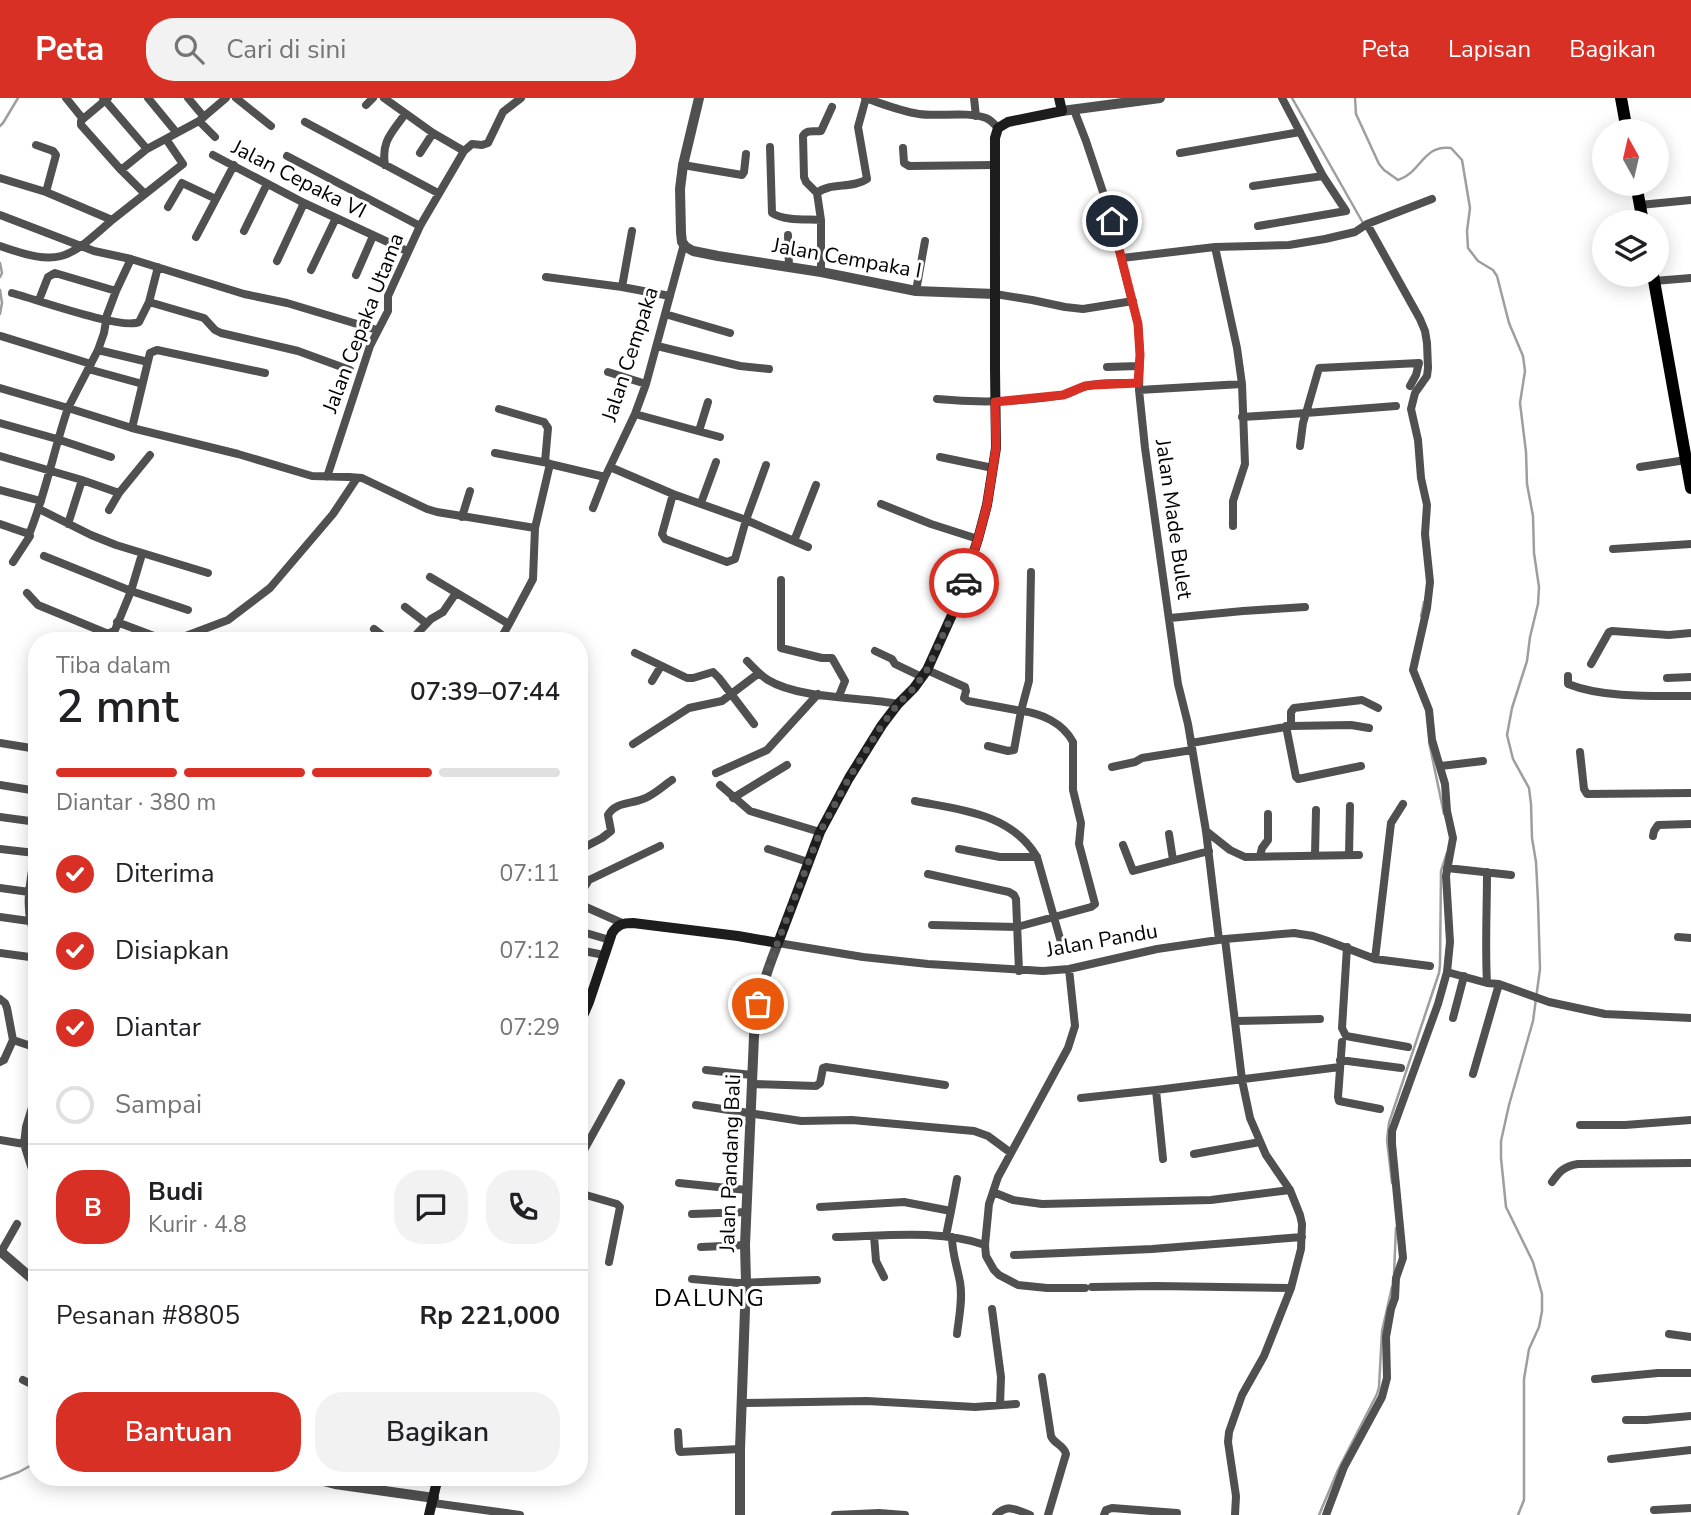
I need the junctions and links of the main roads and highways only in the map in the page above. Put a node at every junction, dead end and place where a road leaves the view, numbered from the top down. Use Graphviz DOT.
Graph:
graph roads {
  1 [pos="1059,98"];
  2 [pos="1621,98"];
  3 [pos="1625,119"];
  4 [pos="1656,287"];
  5 [pos="1691,488"];
  6 [pos="588,1004"];
  7 [pos="436,1486"];
  8 [pos="429,1515"];
  1 -- 6 [label="main road, Jalan Pandu"];
  2 -- 3 [label="main road"];
  4 -- 5 [label="main road"];
  7 -- 8 [label="main road"];
}
